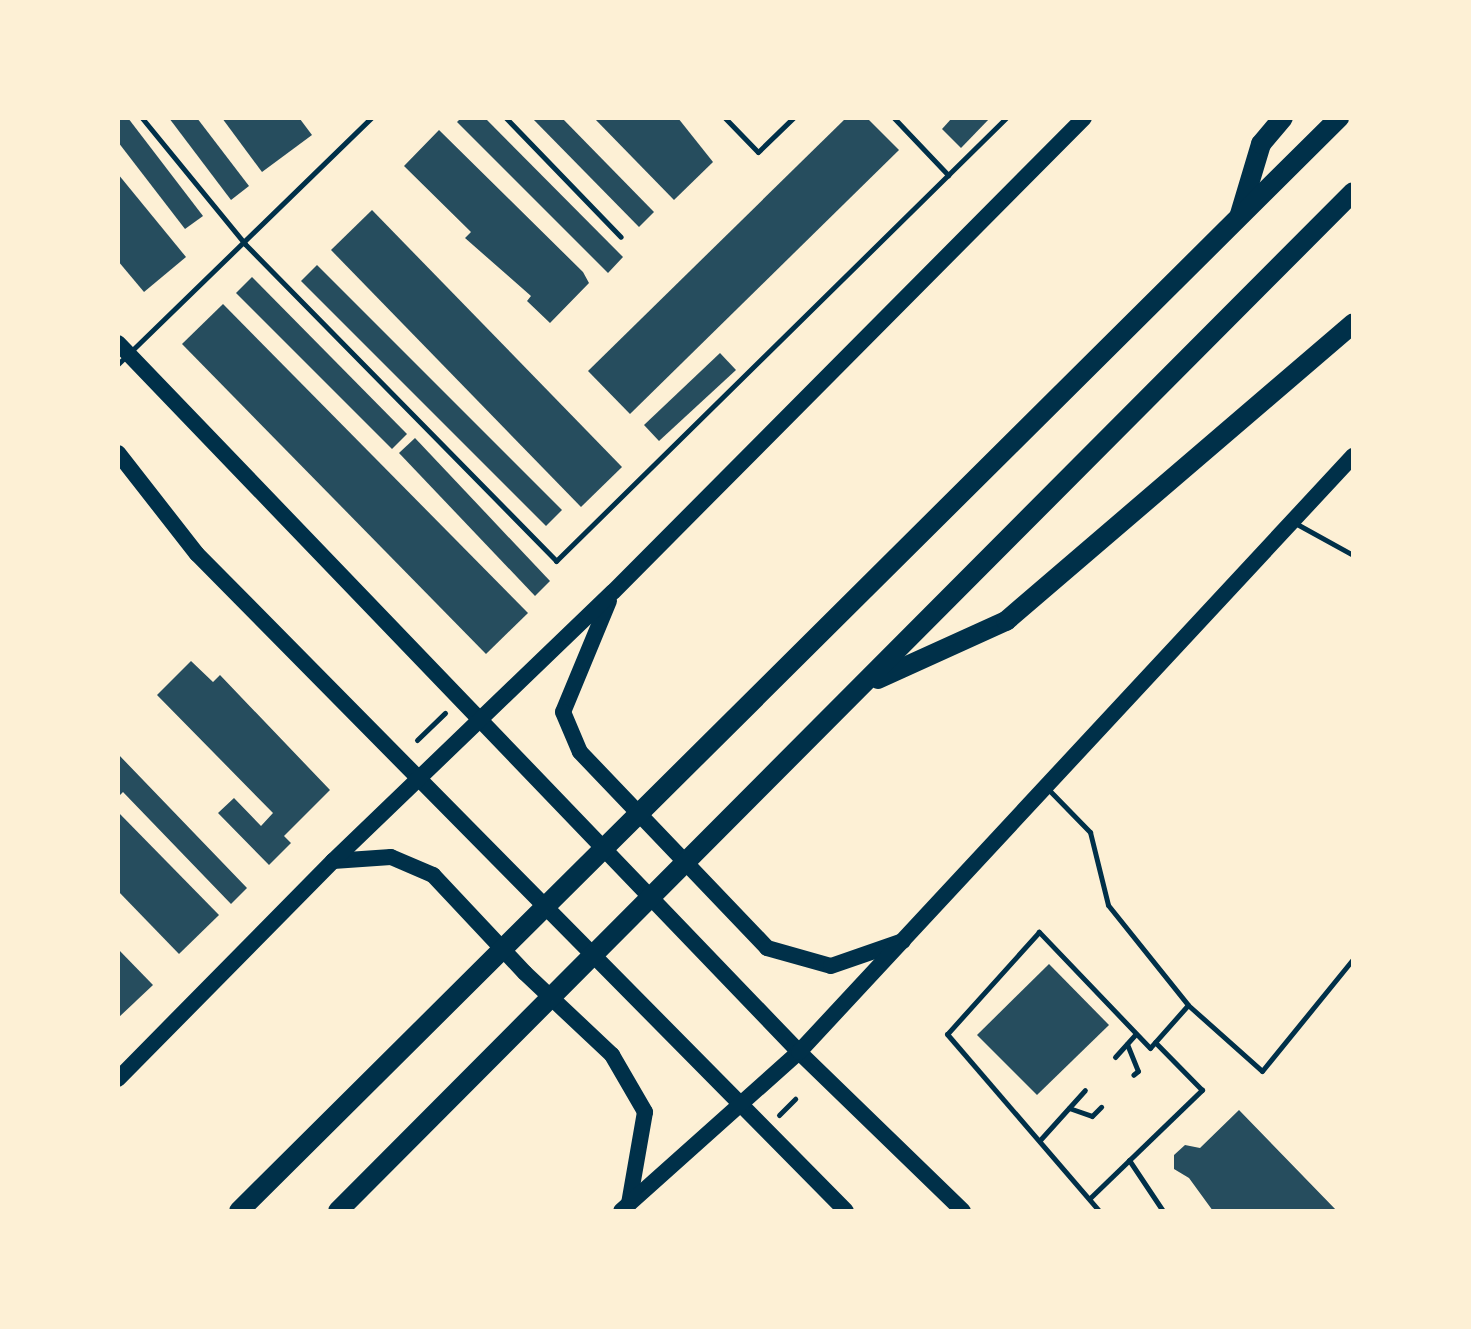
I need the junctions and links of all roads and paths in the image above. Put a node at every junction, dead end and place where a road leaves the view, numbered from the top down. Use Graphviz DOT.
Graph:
graph roads {
  1 [pos="142,118"];
  2 [pos="371,118"];
  3 [pos="506,118"];
  4 [pos="725,118"];
  5 [pos="793,118"];
  6 [pos="894,118"];
  7 [pos="1006,118"];
  8 [pos="1084,118"];
  9 [pos="1283,118"];
  10 [pos="1339,118"];
  11 [pos="948,175"];
  12 [pos="1353,192"];
  13 [pos="1239,218"];
  14 [pos="621,237"];
  15 [pos="245,244"];
  16 [pos="1353,324"];
  17 [pos="121,354"];
  18 [pos="118,453"];
  19 [pos="1353,456"];
  20 [pos="1292,522"];
  21 [pos="1353,555"];
  22 [pos="613,592"];
  23 [pos="867,684"];
  24 [pos="450,708"];
  25 [pos="483,718"];
  26 [pos="417,740"];
  27 [pos="420,779"];
  28 [pos="1047,788"];
  29 [pos="333,861"];
  30 [pos="906,940"];
  31 [pos="1353,959"];
  32 [pos="1188,1005"];
  33 [pos="1136,1034"];
  34 [pos="1155,1042"];
  35 [pos="1127,1044"];
  36 [pos="799,1052"];
  37 [pos="1115,1057"];
  38 [pos="1133,1075"];
  39 [pos="118,1079"];
  40 [pos="1085,1090"];
  41 [pos="795,1099"];
  42 [pos="743,1106"];
  43 [pos="1101,1107"];
  44 [pos="1069,1108"];
  45 [pos="773,1120"];
  46 [pos="1040,1140"];
  47 [pos="1129,1160"];
  48 [pos="1090,1198"];
  49 [pos="625,1207"];
  50 [pos="239,1211"];
  51 [pos="338,1211"];
  52 [pos="846,1211"];
  53 [pos="963,1211"];
  54 [pos="1099,1211"];
  55 [pos="1163,1211"];
  1 -- 15 [label="lane"];
  2 -- 15 [label="lane"];
  3 -- 14 [label="lane"];
  4 -- 5 [label="lane"];
  6 -- 11 [label="lane"];
  7 -- 11 [label="lane"];
  8 -- 22 [label="main road"];
  9 -- 13 [label="highway"];
  10 -- 13 [label="highway"];
  11 -- 15 [label="lane"];
  12 -- 23 [label="highway"];
  13 -- 50 [label="highway"];
  15 -- 17 [label="lane"];
  16 -- 23 [label="highway"];
  17 -- 25 [label="main road"];
  18 -- 27 [label="main road"];
  19 -- 20 [label="main road"];
  20 -- 21 [label="lane"];
  20 -- 28 [label="main road"];
  22 -- 25 [label="main road"];
  22 -- 30 [label="main road"];
  23 -- 51 [label="highway"];
  24 -- 26 [label="path"];
  25 -- 27 [label="main road"];
  25 -- 36 [label="main road"];
  27 -- 29 [label="main road"];
  27 -- 42 [label="main road"];
  28 -- 30 [label="main road"];
  28 -- 32 [label="lane"];
  29 -- 39 [label="main road"];
  29 -- 49 [label="main road"];
  30 -- 36 [label="main road"];
  31 -- 32 [label="lane"];
  32 -- 34 [label="lane"];
  33 -- 34 [label="lane"];
  33 -- 35 [label="lane"];
  33 -- 46 [label="lane"];
  34 -- 47 [label="lane"];
  35 -- 37 [label="lane"];
  35 -- 38 [label="lane"];
  36 -- 42 [label="main road"];
  36 -- 53 [label="main road"];
  40 -- 44 [label="lane"];
  41 -- 45 [label="path"];
  42 -- 49 [label="main road"];
  42 -- 52 [label="main road"];
  43 -- 44 [label="lane"];
  44 -- 46 [label="lane"];
  46 -- 48 [label="lane"];
  47 -- 48 [label="lane"];
  47 -- 55 [label="lane"];
  48 -- 54 [label="lane"];
}
